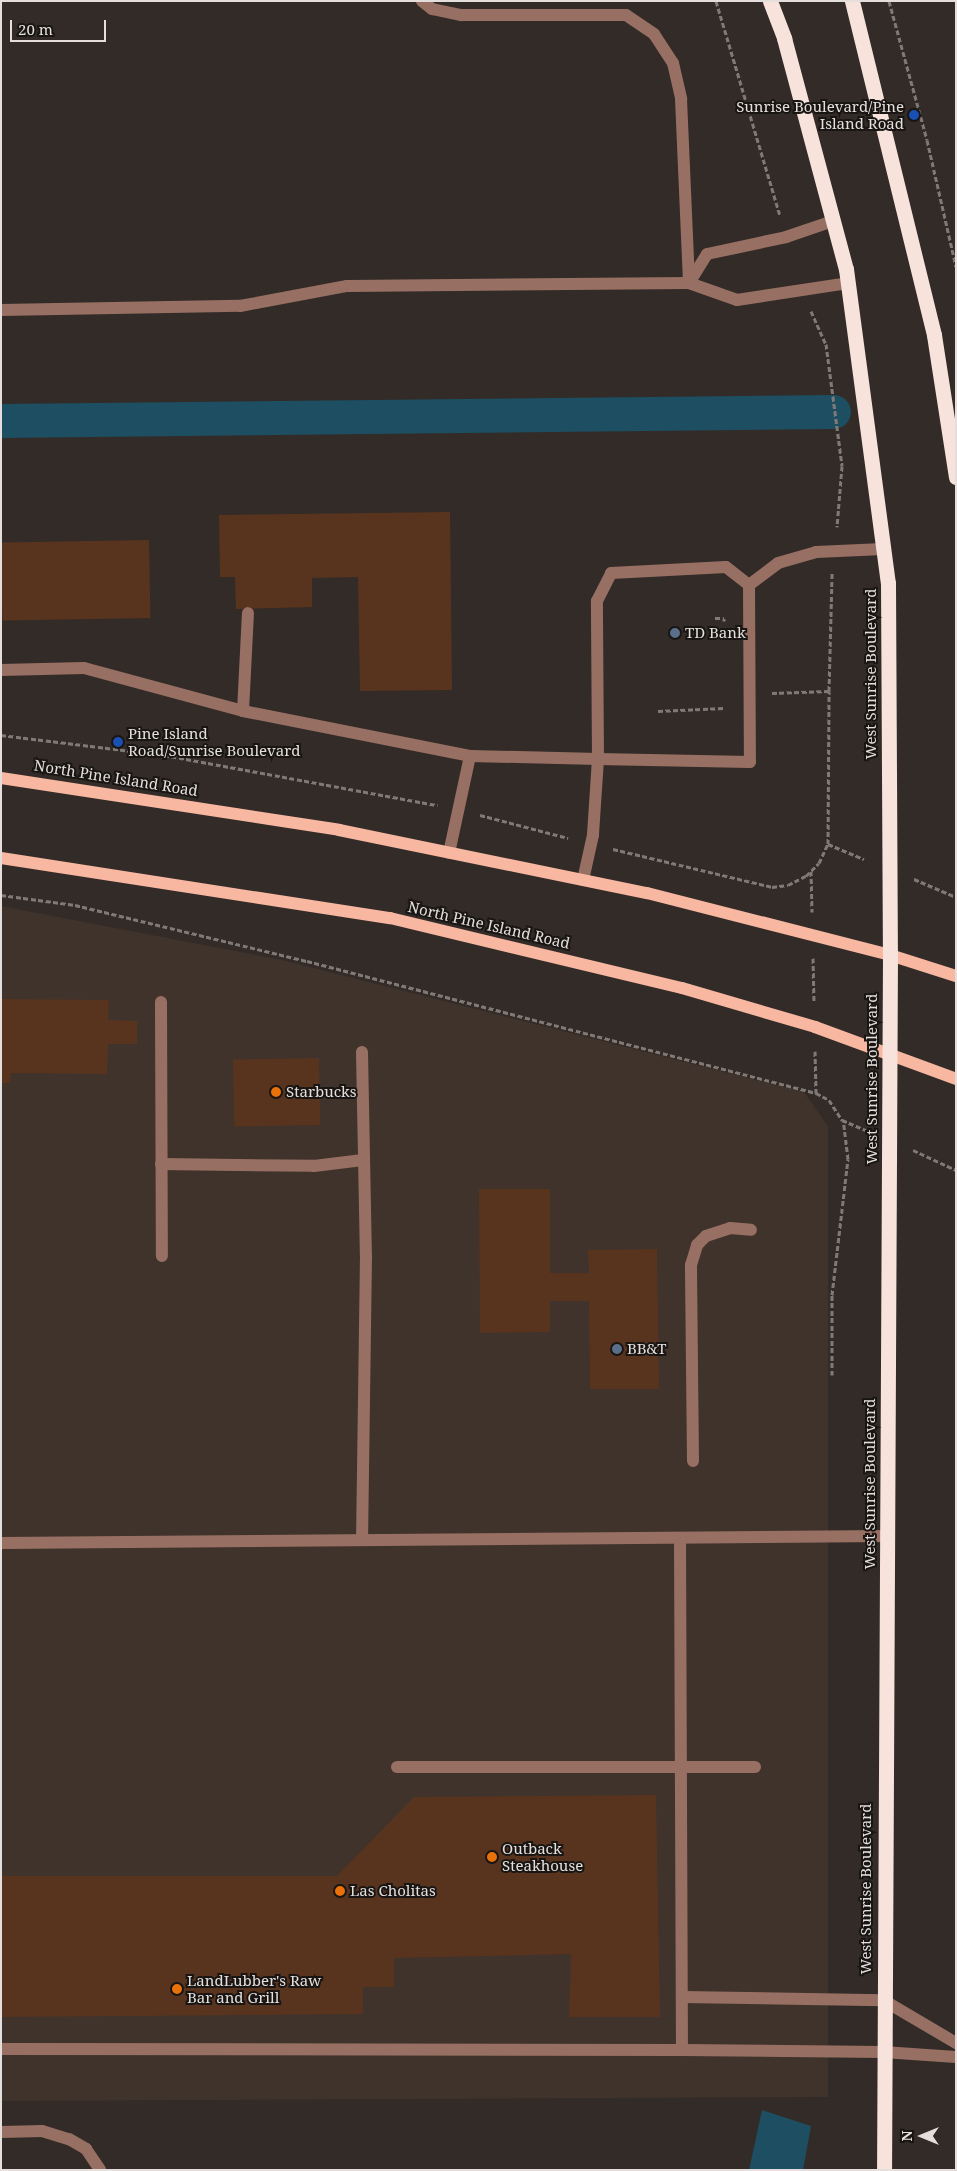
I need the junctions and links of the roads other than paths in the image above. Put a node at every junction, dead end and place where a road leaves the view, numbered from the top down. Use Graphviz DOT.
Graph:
graph roads {
  1 [pos="422,1"];
  2 [pos="770,1"];
  3 [pos="852,1"];
  4 [pos="833,220"];
  5 [pos="689,283"];
  6 [pos="848,283"];
  7 [pos="1,310"];
  8 [pos="956,477"];
  9 [pos="883,549"];
  10 [pos="749,585"];
  11 [pos="248,613"];
  12 [pos="1,670"];
  13 [pos="243,712"];
  14 [pos="470,756"];
  15 [pos="598,759"];
  16 [pos="1,778"];
  17 [pos="449,853"];
  18 [pos="1,858"];
  19 [pos="583,880"];
  20 [pos="890,956"];
  21 [pos="956,976"];
  22 [pos="161,1002"];
  23 [pos="362,1052"];
  24 [pos="889,1055"];
  25 [pos="956,1079"];
  26 [pos="364,1160"];
  27 [pos="161,1164"];
  28 [pos="751,1230"];
  29 [pos="162,1256"];
  30 [pos="693,1461"];
  31 [pos="888,1536"];
  32 [pos="680,1538"];
  33 [pos="362,1540"];
  34 [pos="1,1543"];
  35 [pos="397,1767"];
  36 [pos="754,1767"];
  37 [pos="682,1768"];
  38 [pos="682,1997"];
  39 [pos="883,2000"];
  40 [pos="956,2043"];
  41 [pos="1,2049"];
  42 [pos="682,2050"];
  43 [pos="883,2052"];
  44 [pos="956,2057"];
  45 [pos="1,2132"];
  46 [pos="100,2170"];
  47 [pos="884,2170"];
  1 -- 5 [label="street"];
  2 -- 4 [label="highway, West Sunrise Boulevard"];
  3 -- 8 [label="highway"];
  4 -- 5 [label="street"];
  4 -- 6 [label="highway, West Sunrise Boulevard"];
  5 -- 6 [label="street"];
  5 -- 7 [label="street"];
  6 -- 9 [label="highway, West Sunrise Boulevard"];
  9 -- 10 [label="street"];
  9 -- 20 [label="highway, West Sunrise Boulevard"];
  10 -- 15 [label="street"];
  10 -- 15 [label="street"];
  11 -- 13 [label="street"];
  12 -- 13 [label="street"];
  13 -- 14 [label="street"];
  14 -- 15 [label="street"];
  14 -- 17 [label="street"];
  15 -- 19 [label="street"];
  16 -- 17 [label="main road, North Pine Island Road"];
  17 -- 19 [label="main road, North Pine Island Road"];
  18 -- 24 [label="main road, North Pine Island Road"];
  19 -- 20 [label="main road, North Pine Island Road"];
  20 -- 21 [label="main road, North Pine Island Road"];
  20 -- 24 [label="highway, West Sunrise Boulevard"];
  22 -- 27 [label="street"];
  23 -- 26 [label="street"];
  24 -- 25 [label="main road, North Pine Island Road"];
  24 -- 31 [label="highway, West Sunrise Boulevard"];
  26 -- 27 [label="street"];
  26 -- 33 [label="street"];
  27 -- 29 [label="street"];
  28 -- 30 [label="street"];
  31 -- 32 [label="street"];
  31 -- 39 [label="highway, West Sunrise Boulevard"];
  32 -- 33 [label="street"];
  32 -- 37 [label="street"];
  33 -- 34 [label="street"];
  35 -- 37 [label="street"];
  36 -- 37 [label="street"];
  37 -- 38 [label="street"];
  38 -- 39 [label="street"];
  38 -- 42 [label="street"];
  39 -- 40 [label="street"];
  39 -- 43 [label="highway, West Sunrise Boulevard"];
  41 -- 42 [label="street"];
  42 -- 43 [label="street"];
  43 -- 44 [label="street"];
  43 -- 47 [label="highway, West Sunrise Boulevard"];
  45 -- 46 [label="street"];
}
